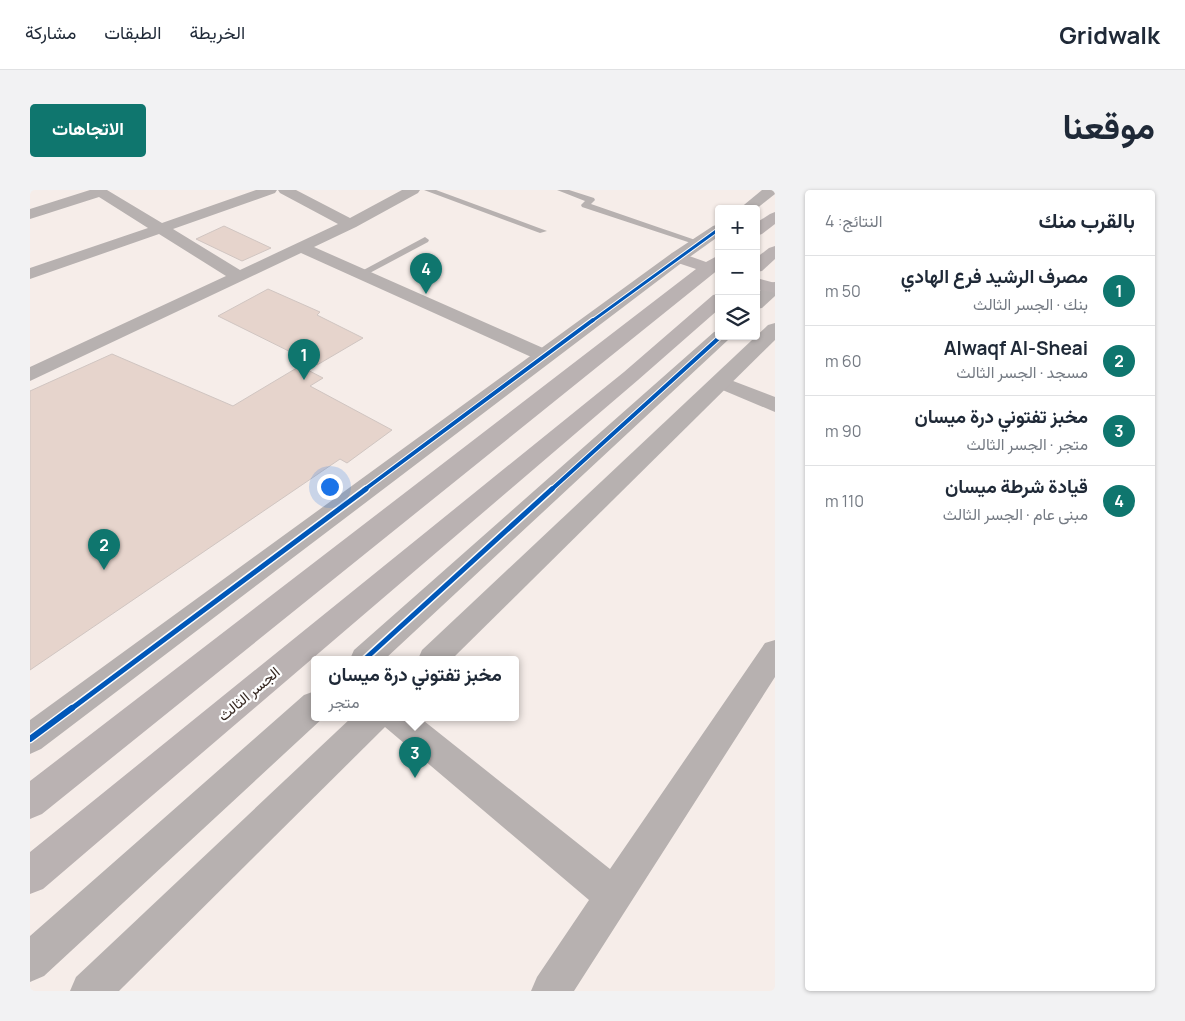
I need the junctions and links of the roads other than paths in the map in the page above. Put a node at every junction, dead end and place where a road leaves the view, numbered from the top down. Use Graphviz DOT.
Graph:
graph roads {
  1 [pos="270,190"];
  2 [pos="285,190"];
  3 [pos="413,190"];
  4 [pos="428,190"];
  5 [pos="561,190"];
  6 [pos="771,190"];
  7 [pos="99,191"];
  8 [pos="751,205"];
  9 [pos="30,214"];
  10 [pos="775,217"];
  11 [pos="350,224"];
  12 [pos="161,228"];
  13 [pos="760,229"];
  14 [pos="543,231"];
  15 [pos="709,236"];
  16 [pos="425,240"];
  17 [pos="301,247"];
  18 [pos="775,251"];
  19 [pos="678,257"];
  20 [pos="713,264"];
  21 [pos="760,264"];
  22 [pos="363,273"];
  23 [pos="30,274"];
  24 [pos="238,276"];
  25 [pos="768,286"];
  26 [pos="760,298"];
  27 [pos="715,303"];
  28 [pos="775,328"];
  29 [pos="717,340"];
  30 [pos="545,356"];
  31 [pos="30,375"];
  32 [pos="720,382"];
  33 [pos="775,405"];
  34 [pos="639,412"];
  35 [pos="674,427"];
  36 [pos="775,652"];
  37 [pos="368,656"];
  38 [pos="436,656"];
  39 [pos="311,709"];
  40 [pos="370,721"];
  41 [pos="401,721"];
  42 [pos="30,739"];
  43 [pos="30,802"];
  44 [pos="30,876"];
  45 [pos="614,896"];
  46 [pos="30,962"];
  47 [pos="90,991"];
  48 [pos="551,991"];
  1 -- 12 [label="street"];
  2 -- 11 [label="street"];
  3 -- 11 [label="street"];
  4 -- 14 [label="lane"];
  5 -- 15 [label="lane"];
  6 -- 8 [label="street"];
  7 -- 9 [label="street"];
  7 -- 12 [label="street"];
  10 -- 13 [label="main road"];
  11 -- 17 [label="street"];
  12 -- 23 [label="street"];
  12 -- 24 [label="street"];
  15 -- 19 [label="street"];
  16 -- 22 [label="lane"];
  17 -- 22 [label="street"];
  17 -- 24 [label="street"];
  18 -- 21 [label="main road"];
  19 -- 20 [label="main road"];
  19 -- 30 [label="street"];
  20 -- 43 [label="main road"];
  22 -- 30 [label="street"];
  24 -- 31 [label="street"];
  25 -- 26 [label="street"];
  27 -- 44 [label="main road, الجسر الثالث"];
  28 -- 32 [label="street"];
  29 -- 34 [label="street"];
  30 -- 42 [label="street"];
  32 -- 33 [label="street"];
  32 -- 35 [label="street"];
  34 -- 35 [label="street"];
  34 -- 37 [label="street"];
  35 -- 38 [label="street"];
  36 -- 45 [label="street"];
  39 -- 46 [label="street"];
  40 -- 47 [label="street"];
  41 -- 45 [label="street"];
  45 -- 48 [label="street"];
}
